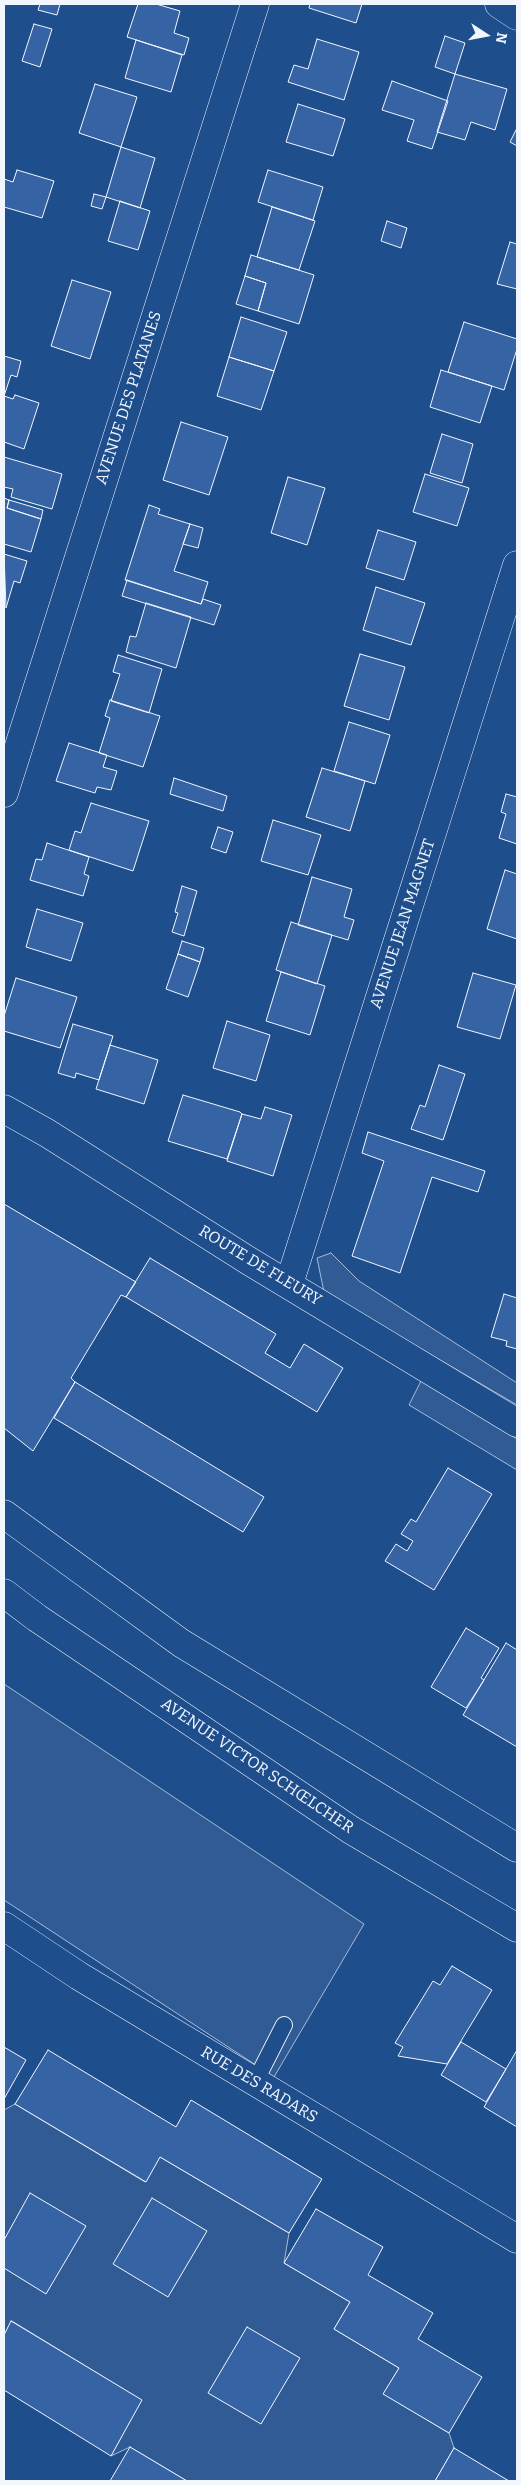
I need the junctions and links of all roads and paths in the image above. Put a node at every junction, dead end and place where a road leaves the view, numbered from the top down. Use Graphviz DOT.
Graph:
graph roads {
  1 [pos="255,4"];
  2 [pos="500,4"];
  3 [pos="517,16"];
  4 [pos="517,564"];
  5 [pos="4,793"];
  6 [pos="4,1110"];
  7 [pos="289,1284"];
  8 [pos="517,1423"];
  9 [pos="4,1514"];
  10 [pos="4,1593"];
  11 [pos="517,1848"];
  12 [pos="4,1926"];
  13 [pos="517,1928"];
  14 [pos="284,2025"];
  15 [pos="255,2082"];
  16 [pos="517,2240"];
  1 -- 5 [label="street, AVENUE DES PLATANES"];
  2 -- 3 [label="street"];
  4 -- 7 [label="street, AVENUE JEAN MAGNET"];
  6 -- 7 [label="street, ROUTE DE FLEURY"];
  7 -- 8 [label="street, ROUTE DE FLEURY"];
  9 -- 11 [label="street"];
  10 -- 13 [label="street, AVENUE VICTOR SCHŒLCHER"];
  12 -- 15 [label="street, RUE DES RADARS"];
  14 -- 15 [label="lane"];
  15 -- 16 [label="street, RUE DES RADARS"];
}
